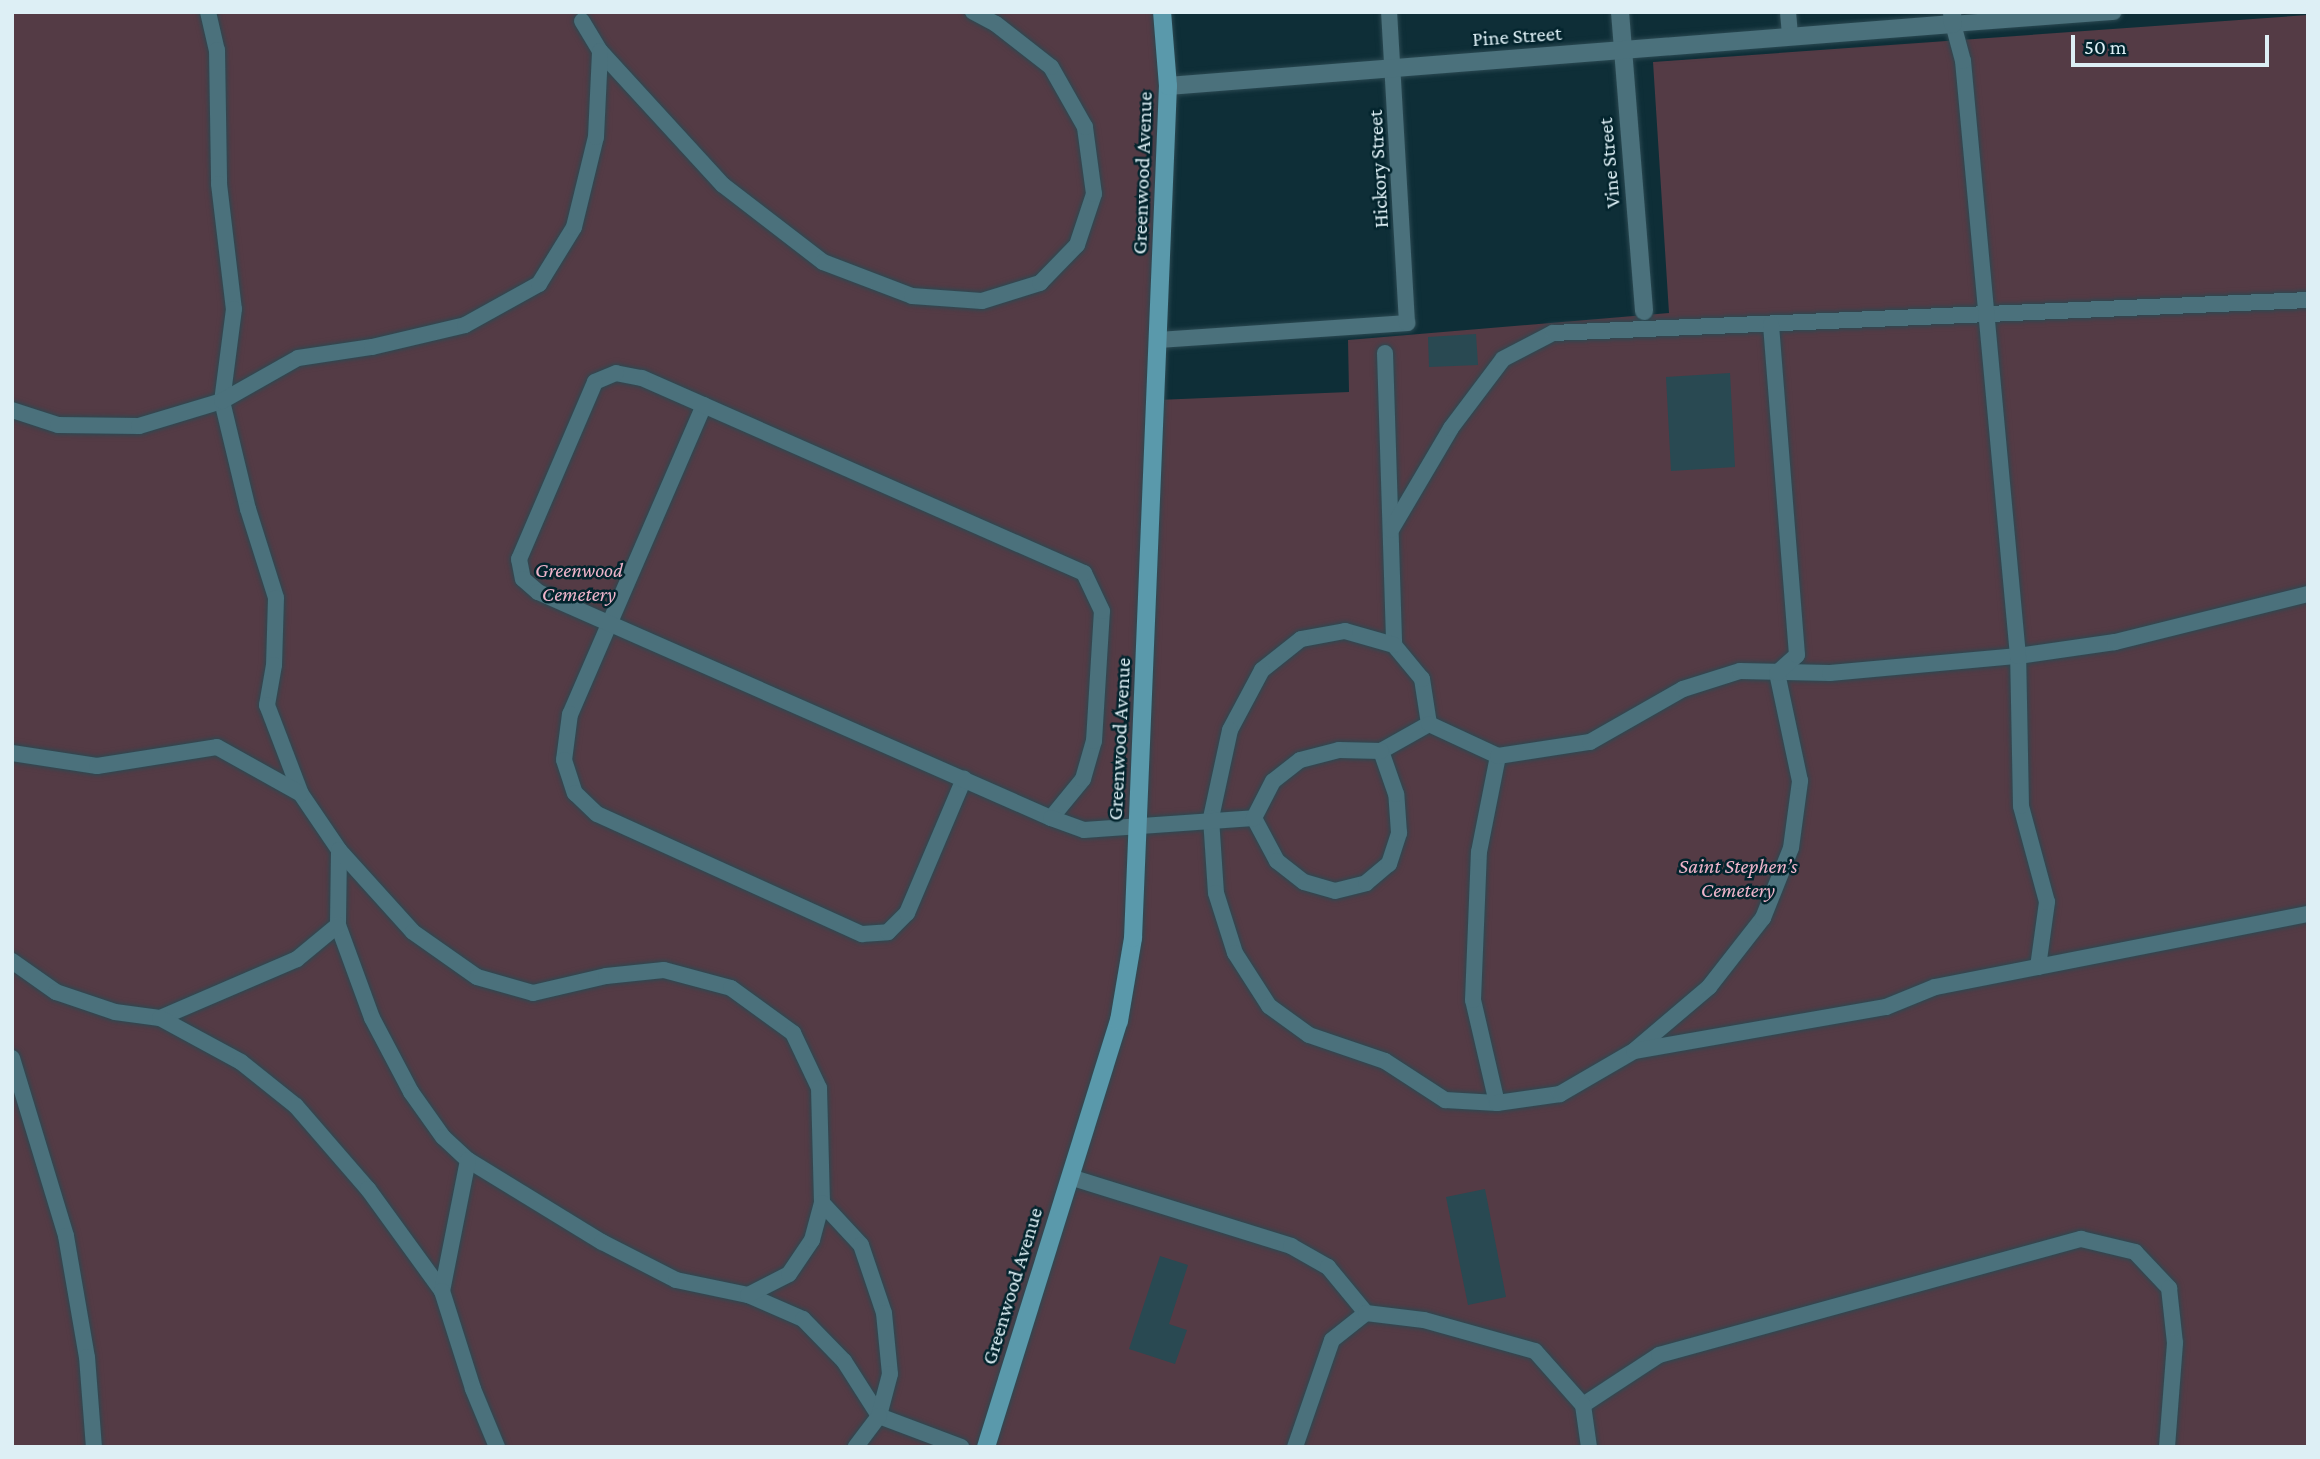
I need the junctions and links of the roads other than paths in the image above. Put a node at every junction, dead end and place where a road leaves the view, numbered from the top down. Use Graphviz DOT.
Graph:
graph roads {
  1 [pos="208,12"];
  2 [pos="973,12"];
  3 [pos="1162,12"];
  4 [pos="1389,12"];
  5 [pos="1620,12"];
  6 [pos="1788,12"];
  7 [pos="2115,12"];
  8 [pos="577,15"];
  9 [pos="1953,18"];
  10 [pos="1790,37"];
  11 [pos="1623,50"];
  12 [pos="600,51"];
  13 [pos="1393,68"];
  14 [pos="1168,86"];
  15 [pos="2308,300"];
  16 [pos="1644,311"];
  17 [pos="1986,314"];
  18 [pos="1771,324"];
  19 [pos="1159,340"];
  20 [pos="1385,354"];
  21 [pos="222,401"];
  22 [pos="704,405"];
  23 [pos="12,410"];
  24 [pos="1391,530"];
  25 [pos="2308,594"];
  26 [pos="609,624"];
  27 [pos="1394,645"];
  28 [pos="2018,656"];
  29 [pos="1777,673"];
  30 [pos="1429,724"];
  31 [pos="1381,751"];
  32 [pos="12,753"];
  33 [pos="1498,756"];
  34 [pos="964,779"];
  35 [pos="301,794"];
  36 [pos="1051,818"];
  37 [pos="1210,818"];
  38 [pos="1254,818"];
  39 [pos="1138,826"];
  40 [pos="339,850"];
  41 [pos="2308,914"];
  42 [pos="338,925"];
  43 [pos="12,961"];
  44 [pos="2038,967"];
  45 [pos="160,1018"];
  46 [pos="1634,1051"];
  47 [pos="12,1058"];
  48 [pos="1497,1103"];
  49 [pos="468,1160"];
  50 [pos="1070,1177"];
  51 [pos="822,1203"];
  52 [pos="442,1291"];
  53 [pos="748,1295"];
  54 [pos="1366,1313"];
  55 [pos="1583,1405"];
  56 [pos="878,1416"];
  57 [pos="94,1447"];
  58 [pos="497,1447"];
  59 [pos="856,1447"];
  60 [pos="961,1447"];
  61 [pos="986,1447"];
  62 [pos="1295,1447"];
  63 [pos="1589,1447"];
  64 [pos="2167,1447"];
  1 -- 21 [label="lane"];
  2 -- 12 [label="lane"];
  3 -- 14 [label="street, Greenwood Avenue"];
  4 -- 13 [label="lane, Hickory Street"];
  5 -- 11 [label="street, Vine Street"];
  6 -- 10 [label="lane"];
  7 -- 9 [label="lane"];
  8 -- 12 [label="lane"];
  9 -- 10 [label="street, Pine Street"];
  9 -- 17 [label="lane"];
  10 -- 11 [label="street, Pine Street"];
  11 -- 13 [label="street, Pine Street"];
  11 -- 16 [label="street, Vine Street"];
  12 -- 21 [label="lane"];
  13 -- 14 [label="street, Pine Street"];
  13 -- 19 [label="lane, Hickory Street"];
  14 -- 19 [label="street, Greenwood Avenue"];
  15 -- 17 [label="lane"];
  17 -- 18 [label="lane"];
  17 -- 28 [label="lane"];
  18 -- 24 [label="lane"];
  18 -- 29 [label="lane"];
  19 -- 39 [label="street, Greenwood Avenue"];
  20 -- 24 [label="lane"];
  21 -- 23 [label="lane"];
  21 -- 35 [label="lane"];
  22 -- 26 [label="lane"];
  22 -- 26 [label="lane"];
  22 -- 36 [label="lane"];
  24 -- 27 [label="lane"];
  25 -- 28 [label="lane"];
  26 -- 34 [label="lane"];
  26 -- 34 [label="lane"];
  27 -- 30 [label="lane"];
  27 -- 37 [label="lane"];
  28 -- 29 [label="lane"];
  28 -- 44 [label="lane"];
  29 -- 33 [label="lane"];
  29 -- 46 [label="lane"];
  30 -- 31 [label="lane"];
  30 -- 33 [label="lane"];
  31 -- 38 [label="lane"];
  31 -- 38 [label="lane"];
  32 -- 35 [label="lane"];
  33 -- 48 [label="lane"];
  34 -- 36 [label="lane"];
  35 -- 40 [label="lane"];
  36 -- 39 [label="lane"];
  37 -- 38 [label="lane"];
  37 -- 39 [label="lane"];
  37 -- 48 [label="lane"];
  39 -- 50 [label="street, Greenwood Avenue"];
  40 -- 42 [label="lane"];
  40 -- 51 [label="lane"];
  41 -- 44 [label="lane"];
  42 -- 45 [label="lane"];
  42 -- 49 [label="lane"];
  43 -- 45 [label="lane"];
  44 -- 46 [label="lane"];
  45 -- 52 [label="lane"];
  46 -- 48 [label="lane"];
  47 -- 57 [label="lane"];
  49 -- 52 [label="lane"];
  49 -- 53 [label="lane"];
  50 -- 54 [label="lane"];
  50 -- 61 [label="street, Greenwood Avenue"];
  51 -- 53 [label="lane"];
  51 -- 56 [label="lane"];
  52 -- 58 [label="lane"];
  53 -- 56 [label="lane"];
  54 -- 55 [label="lane"];
  54 -- 62 [label="lane"];
  55 -- 63 [label="lane"];
  55 -- 64 [label="lane"];
  56 -- 59 [label="lane"];
  56 -- 60 [label="lane"];
}
